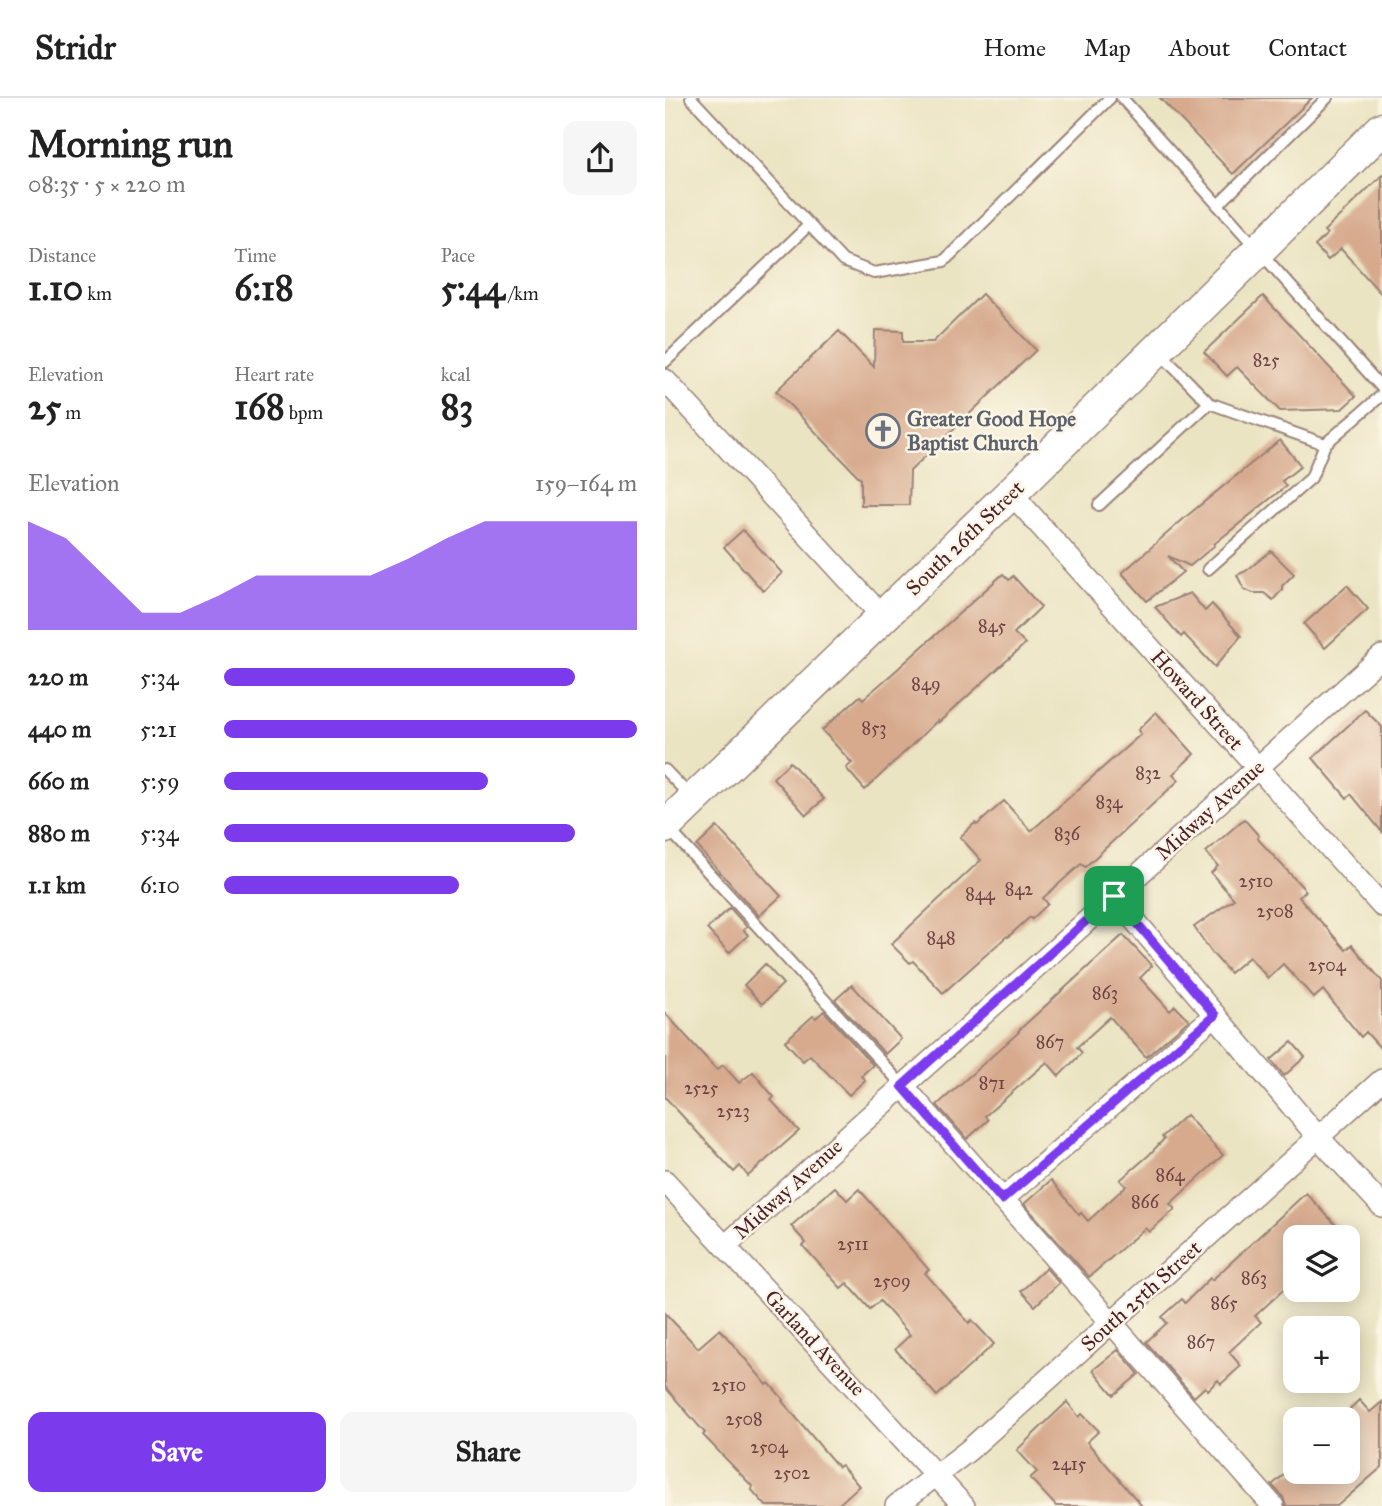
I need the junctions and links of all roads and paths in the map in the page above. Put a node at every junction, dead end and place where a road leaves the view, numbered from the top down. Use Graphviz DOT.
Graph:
graph roads {
  1 [pos="691,98"];
  2 [pos="1110,98"];
  3 [pos="1122,98"];
  4 [pos="1327,98"];
  5 [pos="1382,129"];
  6 [pos="1218,205"];
  7 [pos="808,226"];
  8 [pos="1259,250"];
  9 [pos="1157,350"];
  10 [pos="665,362"];
  11 [pos="665,380"];
  12 [pos="1382,388"];
  13 [pos="1382,396"];
  14 [pos="1209,403"];
  15 [pos="1325,444"];
  16 [pos="1011,493"];
  17 [pos="1099,505"];
  18 [pos="1207,569"];
  19 [pos="883,617"];
  20 [pos="1382,656"];
  21 [pos="1257,767"];
  22 [pos="665,770"];
  23 [pos="693,800"];
  24 [pos="665,826"];
  25 [pos="1114,896"];
  26 [pos="1382,906"];
  27 [pos="1215,1015"];
  28 [pos="1382,1080"];
  29 [pos="902,1086"];
  30 [pos="1318,1137"];
  31 [pos="665,1181"];
  32 [pos="1002,1200"];
  33 [pos="1382,1206"];
  34 [pos="725,1246"];
  35 [pos="1111,1323"];
  36 [pos="936,1475"];
  37 [pos="896,1506"];
  38 [pos="964,1506"];
  39 [pos="1273,1506"];
  1 -- 7 [label="lane"];
  2 -- 7 [label="lane"];
  3 -- 6 [label="lane"];
  4 -- 6 [label="lane"];
  5 -- 8 [label="street, South 26th Street"];
  6 -- 8 [label="lane"];
  7 -- 10 [label="lane"];
  8 -- 9 [label="street, South 26th Street"];
  8 -- 12 [label="lane"];
  9 -- 14 [label="lane"];
  9 -- 16 [label="street, South 26th Street"];
  11 -- 19 [label="street"];
  13 -- 15 [label="lane"];
  14 -- 15 [label="lane"];
  14 -- 17 [label="lane"];
  15 -- 18 [label="lane"];
  16 -- 19 [label="street, South 26th Street"];
  16 -- 21 [label="street, Howard Street"];
  19 -- 23 [label="street, South 26th Street"];
  20 -- 21 [label="street, Midway Avenue"];
  21 -- 25 [label="street, Midway Avenue"];
  21 -- 26 [label="street, Howard Street"];
  22 -- 23 [label="lane"];
  23 -- 24 [label="street, South 26th Street"];
  24 -- 29 [label="lane"];
  25 -- 27 [label="street"];
  25 -- 29 [label="street, Midway Avenue"];
  27 -- 30 [label="street"];
  27 -- 32 [label="street"];
  28 -- 30 [label="street, South 25th Street"];
  29 -- 32 [label="street"];
  29 -- 34 [label="street, Midway Avenue"];
  30 -- 33 [label="street"];
  30 -- 35 [label="street, South 25th Street"];
  31 -- 34 [label="street, Garland Avenue"];
  32 -- 35 [label="street"];
  34 -- 36 [label="street, Garland Avenue"];
  35 -- 36 [label="street, South 25th Street"];
  35 -- 39 [label="street"];
  36 -- 37 [label="street, South 25th Street"];
  36 -- 38 [label="street, Garland Avenue"];
}
